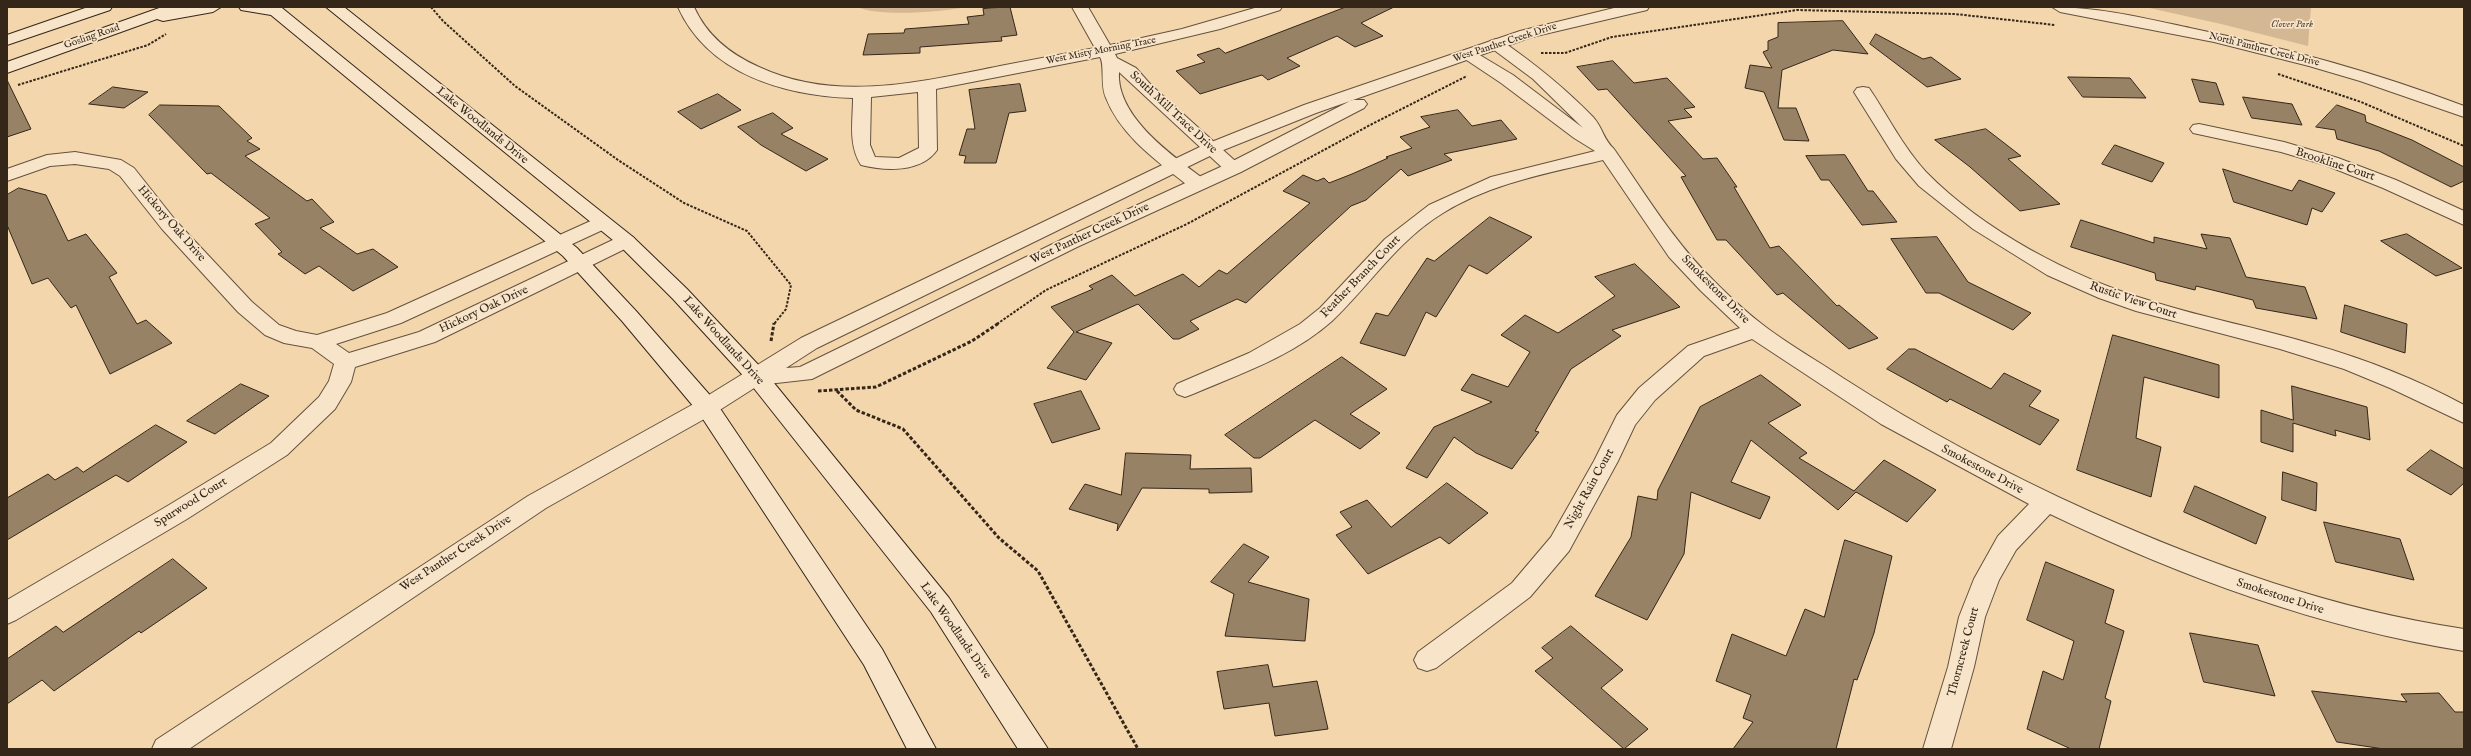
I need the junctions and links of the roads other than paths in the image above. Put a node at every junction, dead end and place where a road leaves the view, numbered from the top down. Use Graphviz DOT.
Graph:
graph roads {
  1 [pos="104,7"];
  2 [pos="177,7"];
  3 [pos="212,7"];
  4 [pos="247,7"];
  5 [pos="334,7"];
  6 [pos="686,7"];
  7 [pos="1080,7"];
  8 [pos="1274,7"];
  9 [pos="1641,7"];
  10 [pos="2060,7"];
  11 [pos="274,9"];
  12 [pos="132,23"];
  13 [pos="7,40"];
  14 [pos="1496,44"];
  15 [pos="1467,55"];
  16 [pos="1109,56"];
  17 [pos="7,68"];
  18 [pos="1417,73"];
  19 [pos="927,86"];
  20 [pos="1863,92"];
  21 [pos="862,93"];
  22 [pos="2464,112"];
  23 [pos="2199,129"];
  24 [pos="1210,148"];
  25 [pos="1602,148"];
  26 [pos="1175,165"];
  27 [pos="1234,168"];
  28 [pos="7,175"];
  29 [pos="1198,184"];
  30 [pos="2464,219"];
  31 [pos="602,223"];
  32 [pos="626,241"];
  33 [pos="558,244"];
  34 [pos="580,263"];
  35 [pos="1755,330"];
  36 [pos="318,342"];
  37 [pos="346,362"];
  38 [pos="757,377"];
  39 [pos="1185,390"];
  40 [pos="707,407"];
  41 [pos="2464,415"];
  42 [pos="2045,503"];
  43 [pos="7,613"];
  44 [pos="2464,640"];
  45 [pos="1427,660"];
  46 [pos="166,749"];
  47 [pos="922,749"];
  48 [pos="1034,749"];
  49 [pos="1936,749"];
  1 -- 13 [label="street"];
  2 -- 12 [label="street, Gosling Road"];
  3 -- 12 [label="street"];
  4 -- 11 [label="street"];
  5 -- 31 [label="street, Lake Woodlands Drive"];
  6 -- 21 [label="street, West Misty Morning Trace"];
  7 -- 16 [label="street, South Mill Trace Drive"];
  8 -- 16 [label="street, West Misty Morning Trace"];
  9 -- 14 [label="street, West Panther Creek Drive"];
  10 -- 22 [label="street, North Panther Creek Drive"];
  11 -- 33 [label="street"];
  12 -- 17 [label="street, Gosling Road"];
  14 -- 15 [label="street, West Panther Creek Drive"];
  14 -- 25 [label="street, Smokestone Drive"];
  15 -- 18 [label="street, West Panther Creek Drive"];
  15 -- 25 [label="street, Smokestone Drive"];
  16 -- 19 [label="street, West Misty Morning Trace"];
  16 -- 24 [label="street, South Mill Trace Drive"];
  16 -- 26 [label="street, South Mill Trace Drive"];
  18 -- 24 [label="street, West Panther Creek Drive"];
  18 -- 27 [label="street, West Panther Creek Drive"];
  19 -- 21 [label="street, West Misty Morning Trace"];
  19 -- 21 [label="street"];
  20 -- 41 [label="street, Rustic View Court"];
  23 -- 30 [label="street, Brookline Court"];
  24 -- 26 [label="street, West Panther Creek Drive"];
  24 -- 27 [label="street, South Mill Trace Drive"];
  25 -- 35 [label="street, Smokestone Drive"];
  25 -- 39 [label="street, Feather Branch Court"];
  26 -- 29 [label="street, South Mill Trace Drive"];
  26 -- 38 [label="street, West Panther Creek Drive"];
  27 -- 29 [label="street, West Panther Creek Drive"];
  28 -- 36 [label="street, Hickory Oak Drive"];
  29 -- 38 [label="street, West Panther Creek Drive"];
  31 -- 32 [label="street, Lake Woodlands Drive"];
  31 -- 33 [label="street, Hickory Oak Drive"];
  32 -- 34 [label="street, Hickory Oak Drive"];
  32 -- 38 [label="street, Lake Woodlands Drive"];
  33 -- 34 [label="street"];
  33 -- 36 [label="street, Hickory Oak Drive"];
  34 -- 37 [label="street, Hickory Oak Drive"];
  34 -- 40 [label="street"];
  35 -- 42 [label="street, Smokestone Drive"];
  35 -- 45 [label="street, Night Rain Court"];
  36 -- 37 [label="street, Hickory Oak Drive"];
  37 -- 43 [label="street, Spurwood Court"];
  38 -- 40 [label="street, West Panther Creek Drive"];
  38 -- 48 [label="street, Lake Woodlands Drive"];
  40 -- 46 [label="street, West Panther Creek Drive"];
  40 -- 47 [label="street"];
  42 -- 44 [label="street, Smokestone Drive"];
  42 -- 49 [label="street, Thorncreek Court"];
}
